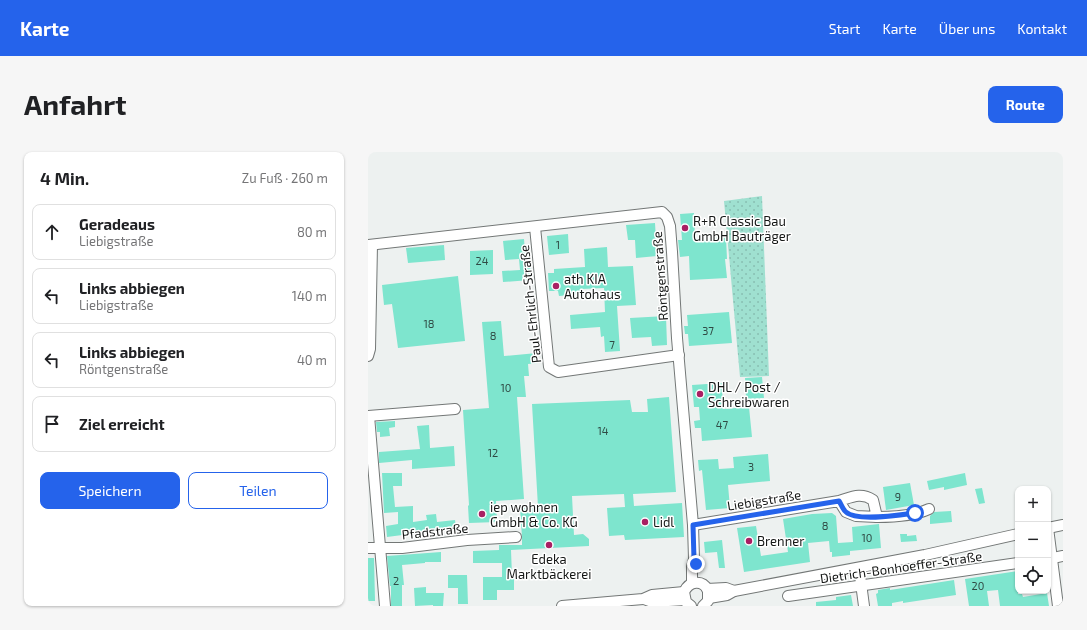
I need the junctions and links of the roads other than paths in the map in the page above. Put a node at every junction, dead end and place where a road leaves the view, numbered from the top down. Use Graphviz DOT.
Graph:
graph roads {
  1 [pos="535,227"];
  2 [pos="370,245"];
  3 [pos="679,355"];
  4 [pos="368,356"];
  5 [pos="455,409"];
  6 [pos="368,416"];
  7 [pos="371,483"];
  8 [pos="839,501"];
  9 [pos="929,509"];
  10 [pos="877,516"];
  11 [pos="693,525"];
  12 [pos="1063,525"];
  13 [pos="1051,527"];
  14 [pos="1015,535"];
  15 [pos="516,537"];
  16 [pos="368,548"];
  17 [pos="380,549"];
  18 [pos="1063,556"];
  19 [pos="1051,558"];
  20 [pos="1015,563"];
  21 [pos="1051,564"];
  22 [pos="859,568"];
  23 [pos="862,586"];
  24 [pos="702,592"];
  25 [pos="788,596"];
  26 [pos="687,599"];
  27 [pos="386,606"];
  28 [pos="562,606"];
  29 [pos="864,606"];
  30 [pos="1058,606"];
  1 -- 2 [label="street, Röntgenstraße"];
  1 -- 3 [label="street, Paul-Ehrlich-Straße"];
  1 -- 3 [label="street, Röntgenstraße"];
  2 -- 4 [label="street, Röntgenstraße"];
  3 -- 11 [label="street, Röntgenstraße"];
  5 -- 6 [label="street"];
  6 -- 7 [label="street"];
  7 -- 17 [label="street"];
  8 -- 10 [label="street"];
  8 -- 10 [label="street, Liebigstraße"];
  8 -- 11 [label="street, Liebigstraße"];
  9 -- 10 [label="street"];
  11 -- 24 [label="street, Röntgenstraße"];
  12 -- 13 [label="street"];
  14 -- 22 [label="street"];
  15 -- 17 [label="street, Pfadstraße"];
  16 -- 17 [label="street, Pfadstraße"];
  17 -- 27 [label="street"];
  18 -- 19 [label="street"];
  20 -- 23 [label="street, Dietrich-Bonhoeffer-Straße"];
  21 -- 30 [label="street"];
  22 -- 23 [label="street"];
  22 -- 24 [label="street"];
  23 -- 25 [label="street, Dietrich-Bonhoeffer-Straße"];
  23 -- 29 [label="street"];
  24 -- 26 [label="street"];
  26 -- 28 [label="street"];
}
